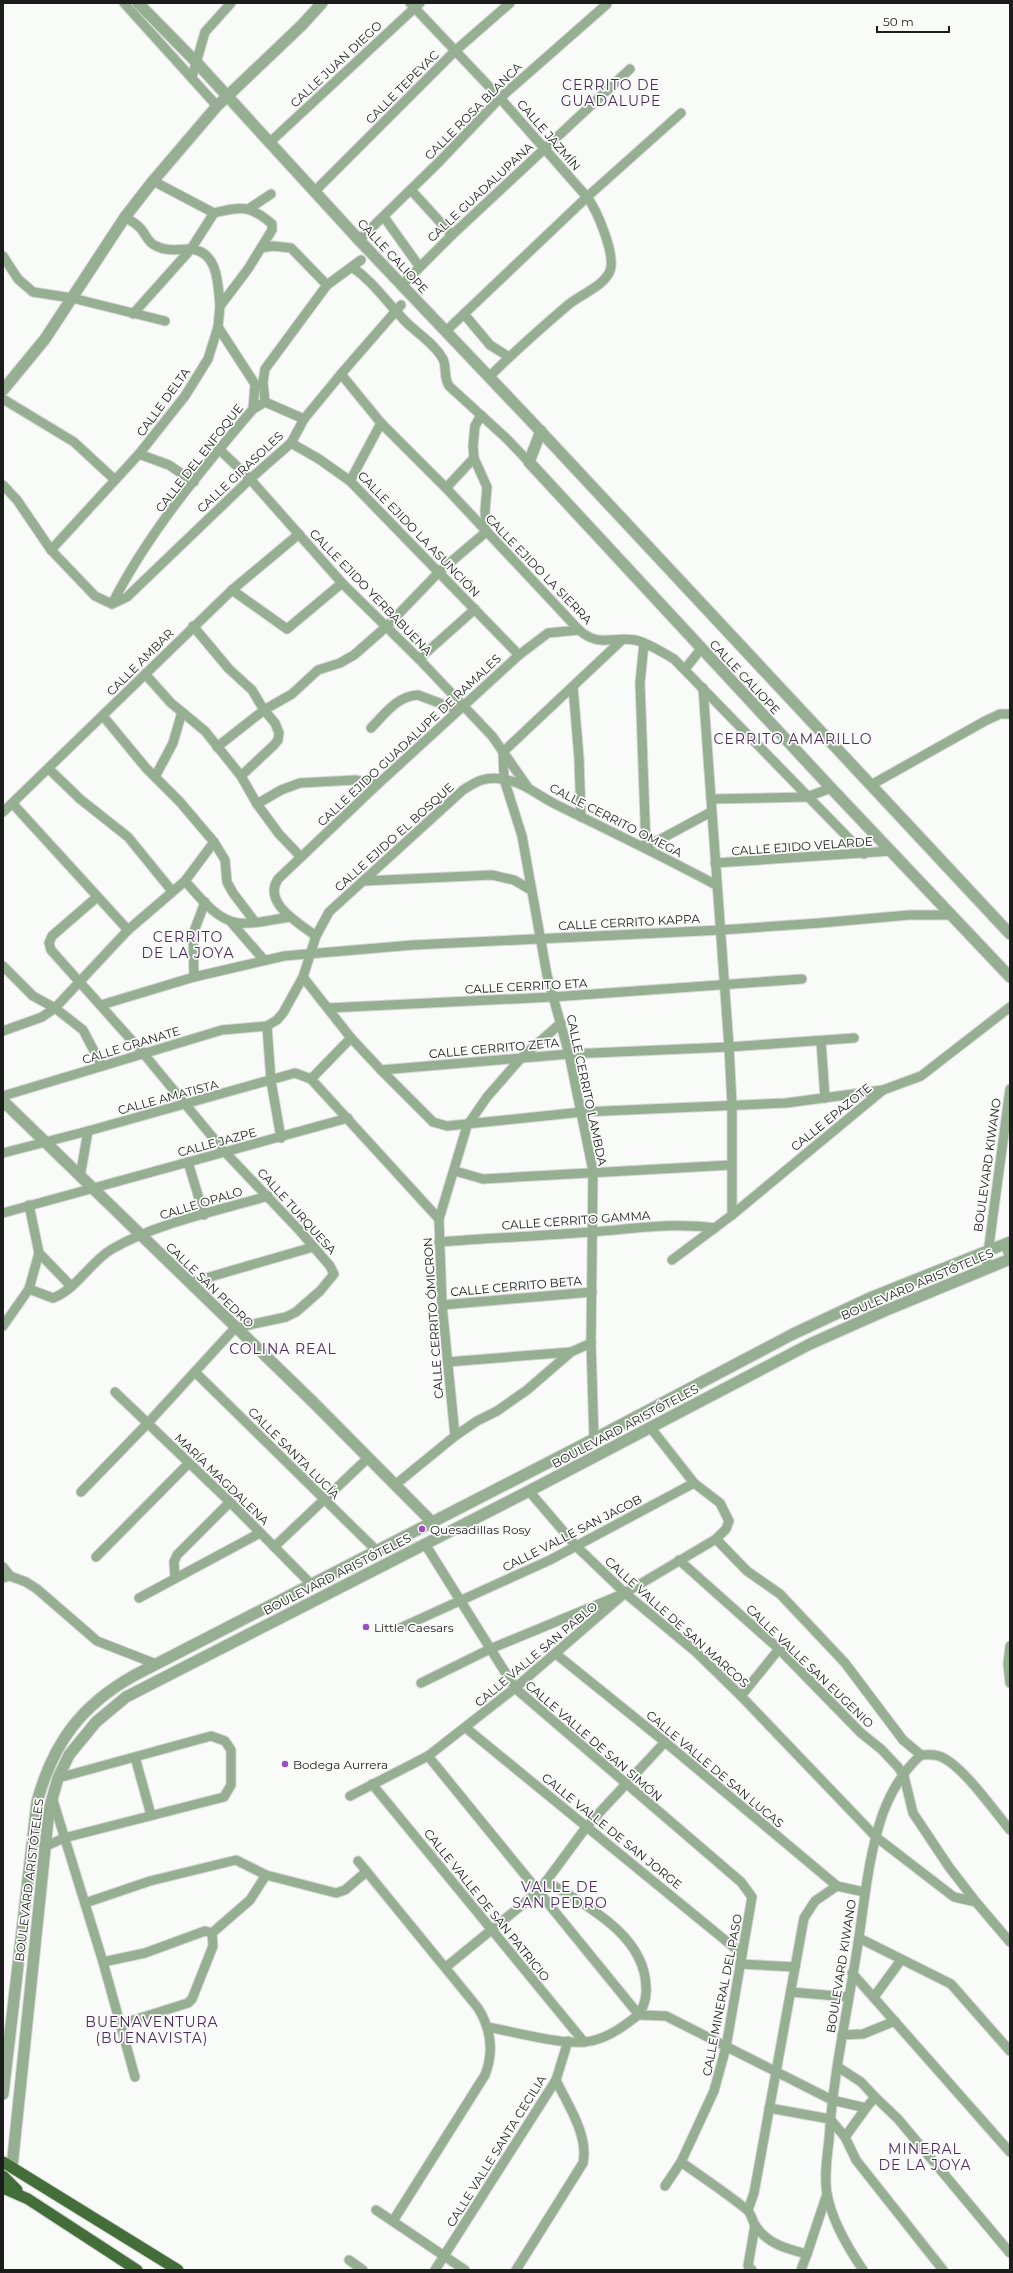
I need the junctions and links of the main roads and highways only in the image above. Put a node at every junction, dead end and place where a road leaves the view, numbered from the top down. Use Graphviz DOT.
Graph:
graph roads {
  1 [pos="6,2167"];
  2 [pos="3,2176"];
  3 [pos="3,2188"];
  4 [pos="28,2199"];
  5 [pos="137,2270"];
  6 [pos="178,2270"];
  1 -- 6 [label="main road"];
  2 -- 4 [label="main road"];
  3 -- 4 [label="main road"];
  4 -- 5 [label="main road"];
}
